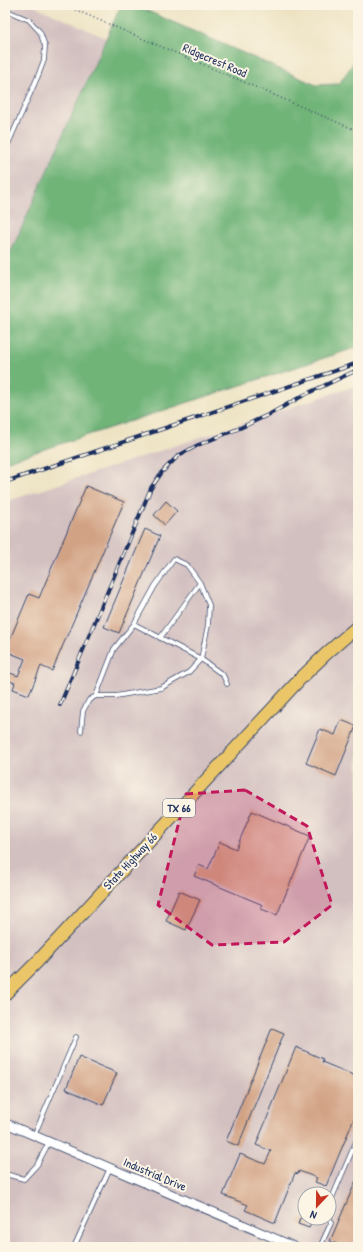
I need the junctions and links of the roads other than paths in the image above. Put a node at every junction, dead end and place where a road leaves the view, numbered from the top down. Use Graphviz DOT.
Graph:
graph roads {
  1 [pos="5,10"];
  2 [pos="5,151"];
  3 [pos="200,583"];
  4 [pos="134,624"];
  5 [pos="358,626"];
  6 [pos="160,638"];
  7 [pos="201,659"];
  8 [pos="227,684"];
  9 [pos="96,696"];
  10 [pos="81,731"];
  11 [pos="5,994"];
  12 [pos="76,1037"];
  13 [pos="5,1123"];
  14 [pos="34,1136"];
  15 [pos="358,1137"];
  16 [pos="49,1142"];
  17 [pos="110,1168"];
  18 [pos="5,1174"];
  19 [pos="337,1186"];
  20 [pos="330,1226"];
  21 [pos="74,1247"];
  22 [pos="293,1247"];
  23 [pos="320,1247"];
  1 -- 2 [label="lane"];
  3 -- 4 [label="lane"];
  3 -- 6 [label="lane"];
  3 -- 7 [label="lane"];
  4 -- 6 [label="lane"];
  4 -- 9 [label="lane"];
  5 -- 11 [label="main road, State Highway 66 / TX 66"];
  6 -- 7 [label="lane"];
  7 -- 8 [label="lane"];
  7 -- 9 [label="lane"];
  9 -- 10 [label="lane"];
  12 -- 14 [label="lane"];
  13 -- 14 [label="street, Industrial Drive"];
  14 -- 16 [label="street, Industrial Drive"];
  15 -- 19 [label="lane"];
  16 -- 17 [label="street, Industrial Drive"];
  16 -- 18 [label="lane"];
  17 -- 21 [label="lane"];
  17 -- 22 [label="street, Industrial Drive"];
  20 -- 23 [label="lane"];
}
